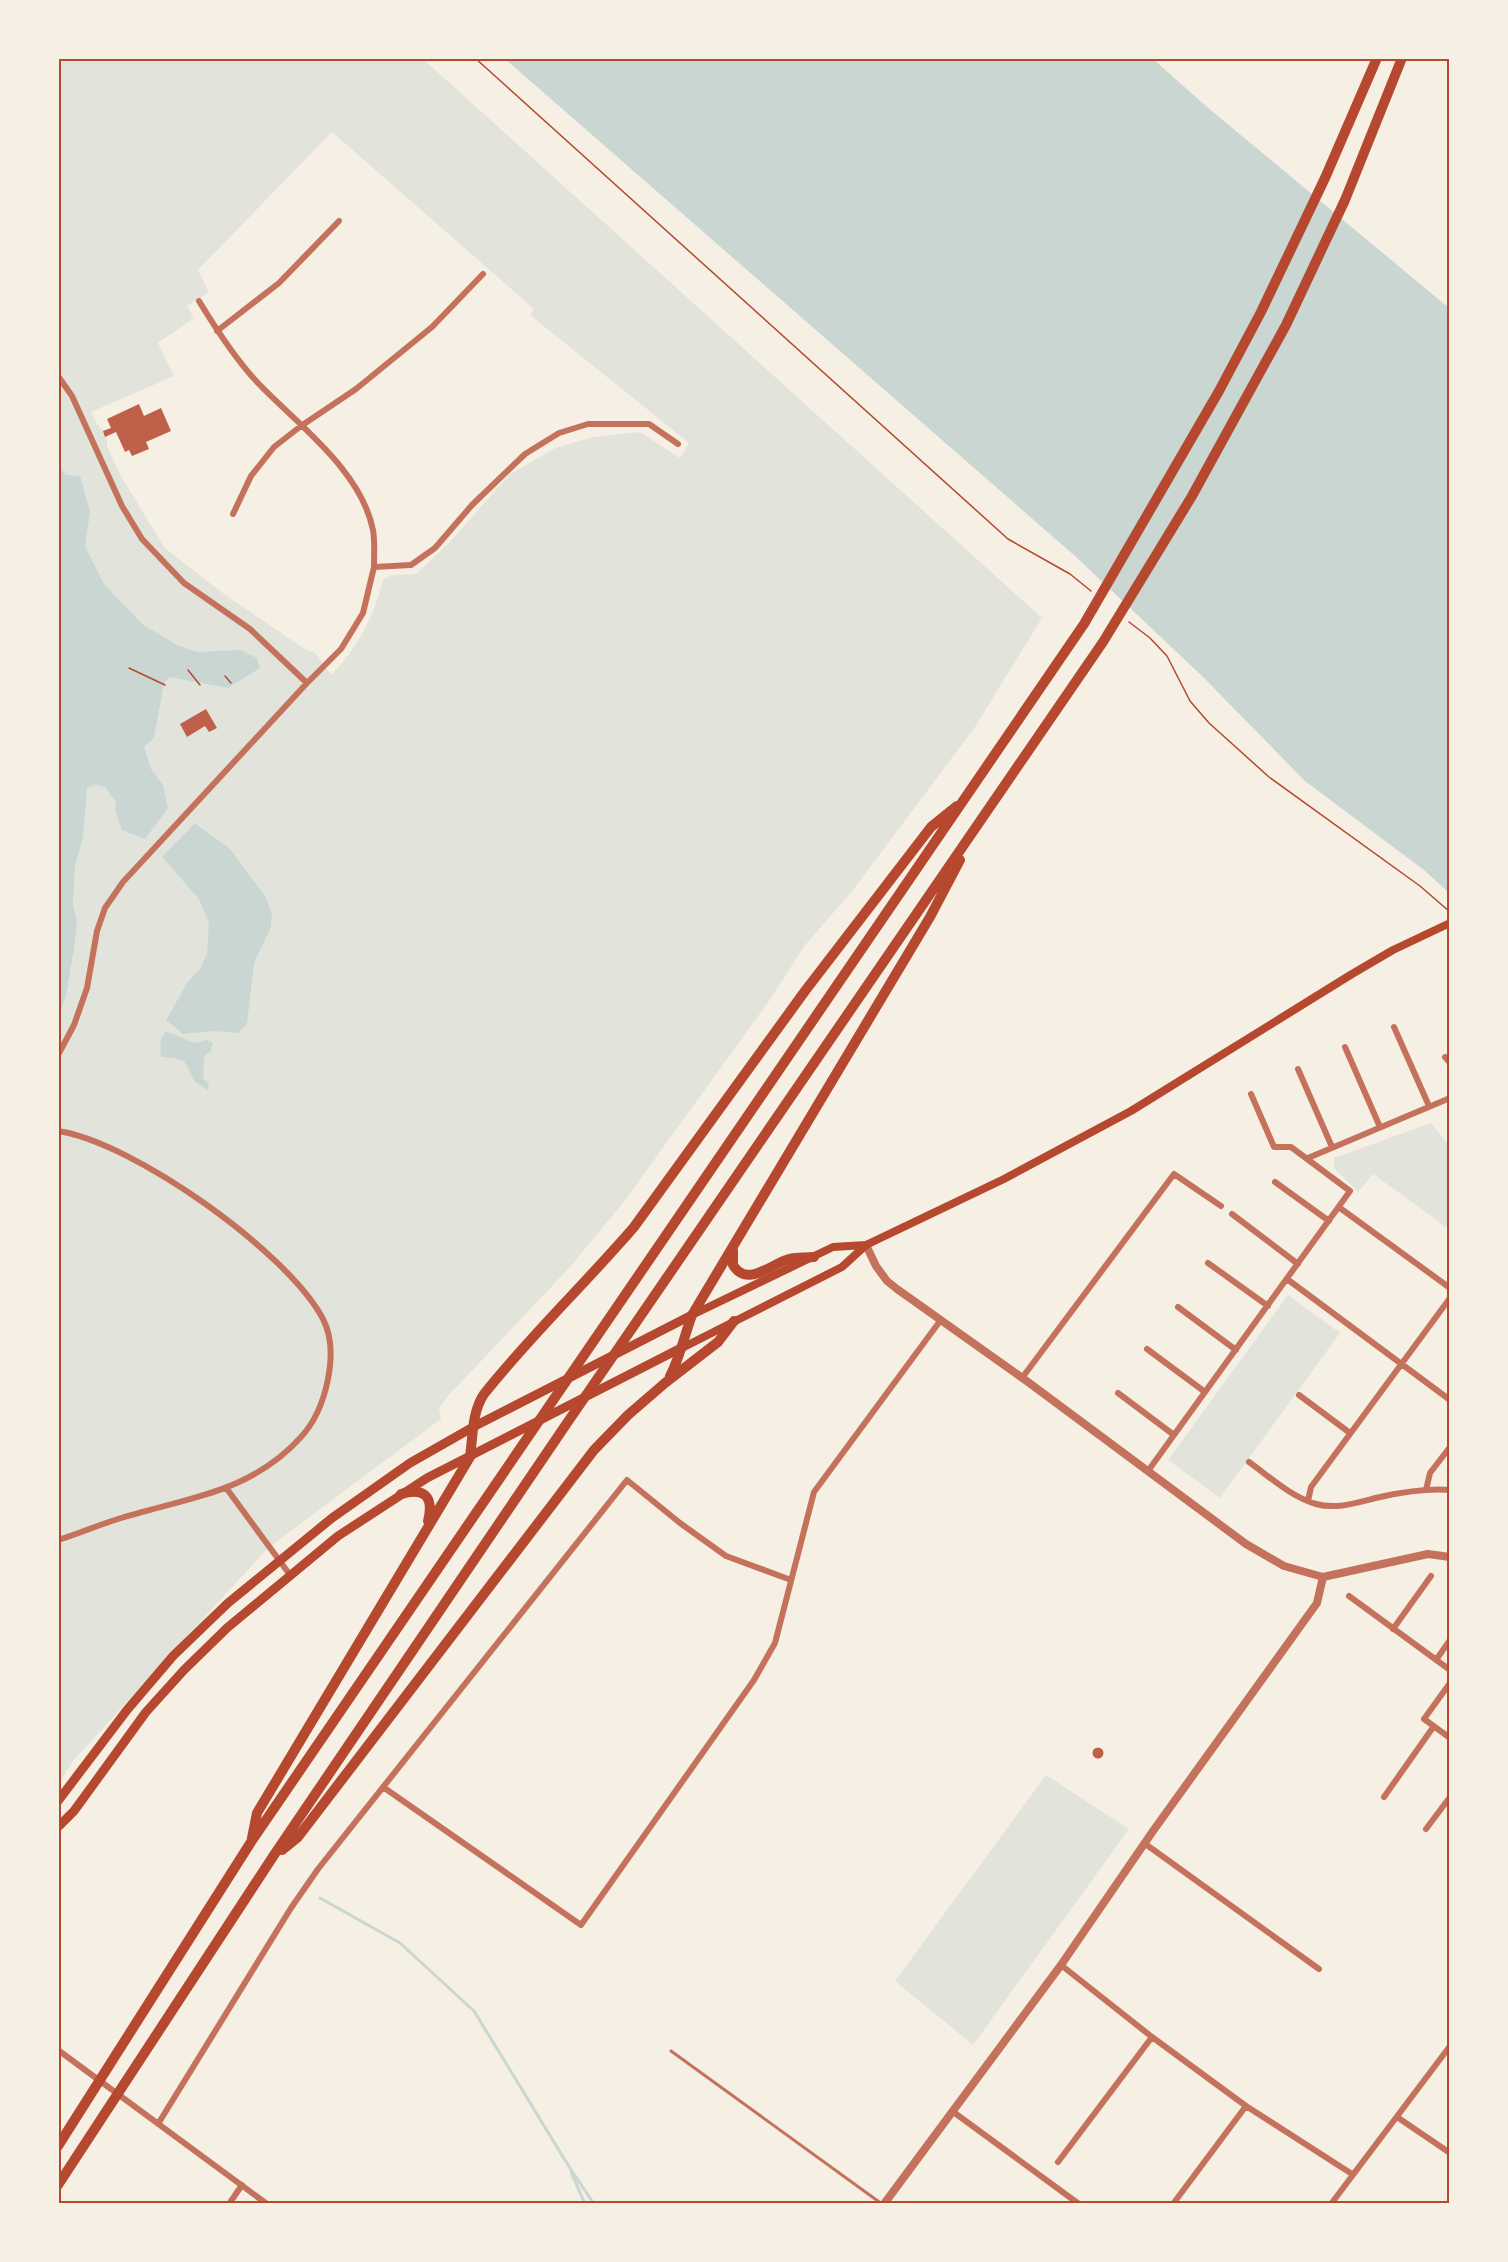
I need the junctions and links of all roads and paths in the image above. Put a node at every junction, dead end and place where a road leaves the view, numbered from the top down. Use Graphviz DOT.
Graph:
graph roads {
  1 [pos="475,58"];
  2 [pos="1377,58"];
  3 [pos="1402,58"];
  4 [pos="339,221"];
  5 [pos="483,274"];
  6 [pos="199,301"];
  7 [pos="217,330"];
  8 [pos="58,376"];
  9 [pos="301,426"];
  10 [pos="678,444"];
  11 [pos="233,514"];
  12 [pos="374,567"];
  13 [pos="1097,596"];
  14 [pos="1122,616"];
  15 [pos="129,668"];
  16 [pos="188,670"];
  17 [pos="225,676"];
  18 [pos="231,683"];
  19 [pos="306,683"];
  20 [pos="165,685"];
  21 [pos="200,685"];
  22 [pos="966,798"];
  23 [pos="981,820"];
  24 [pos="1449,912"];
  25 [pos="1449,923"];
  26 [pos="1394,1028"];
  27 [pos="1345,1047"];
  28 [pos="58,1055"];
  29 [pos="1445,1057"];
  30 [pos="1449,1063"];
  31 [pos="1298,1069"];
  32 [pos="1251,1094"];
  33 [pos="1449,1098"];
  34 [pos="1429,1106"];
  35 [pos="1380,1127"];
  36 [pos="58,1131"];
  37 [pos="1332,1147"];
  38 [pos="1308,1158"];
  39 [pos="1275,1182"];
  40 [pos="1221,1206"];
  41 [pos="1340,1208"];
  42 [pos="1232,1214"];
  43 [pos="1329,1221"];
  44 [pos="866,1245"];
  45 [pos="733,1248"];
  46 [pos="814,1257"];
  47 [pos="1208,1263"];
  48 [pos="1298,1264"];
  49 [pos="1287,1280"];
  50 [pos="1449,1288"];
  51 [pos="1449,1298"];
  52 [pos="1268,1306"];
  53 [pos="1178,1307"];
  54 [pos="692,1315"];
  55 [pos="734,1321"];
  56 [pos="940,1321"];
  57 [pos="679,1349"];
  58 [pos="1147,1349"];
  59 [pos="1236,1350"];
  60 [pos="1401,1364"];
  61 [pos="1022,1378"];
  62 [pos="665,1383"];
  63 [pos="1118,1392"];
  64 [pos="1205,1392"];
  65 [pos="1299,1395"];
  66 [pos="1449,1400"];
  67 [pos="475,1426"];
  68 [pos="1350,1433"];
  69 [pos="1174,1435"];
  70 [pos="1449,1447"];
  71 [pos="470,1457"];
  72 [pos="1249,1462"];
  73 [pos="1148,1471"];
  74 [pos="227,1489"];
  75 [pos="1426,1490"];
  76 [pos="1449,1490"];
  77 [pos="401,1494"];
  78 [pos="1308,1501"];
  79 [pos="426,1529"];
  80 [pos="58,1540"];
  81 [pos="1449,1557"];
  82 [pos="278,1561"];
  83 [pos="290,1575"];
  84 [pos="1431,1576"];
  85 [pos="1323,1577"];
  86 [pos="792,1580"];
  87 [pos="1349,1596"];
  88 [pos="1393,1629"];
  89 [pos="1449,1640"];
  90 [pos="1436,1660"];
  91 [pos="1449,1670"];
  92 [pos="1449,1683"];
  93 [pos="1434,1726"];
  94 [pos="1449,1738"];
  95 [pos="383,1787"];
  96 [pos="1384,1797"];
  97 [pos="1449,1797"];
  98 [pos="58,1801"];
  99 [pos="58,1827"];
  100 [pos="1426,1829"];
  101 [pos="251,1842"];
  102 [pos="1144,1843"];
  103 [pos="274,1855"];
  104 [pos="1060,1965"];
  105 [pos="1319,1969"];
  106 [pos="1152,2037"];
  107 [pos="1449,2046"];
  108 [pos="58,2050"];
  109 [pos="671,2051"];
  110 [pos="1246,2106"];
  111 [pos="952,2111"];
  112 [pos="1397,2117"];
  113 [pos="158,2124"];
  114 [pos="58,2146"];
  115 [pos="1449,2153"];
  116 [pos="1058,2162"];
  117 [pos="1352,2174"];
  118 [pos="58,2185"];
  119 [pos="242,2185"];
  120 [pos="229,2204"];
  121 [pos="267,2204"];
  122 [pos="883,2204"];
  123 [pos="1079,2204"];
  124 [pos="1173,2204"];
  125 [pos="1331,2204"];
  1 -- 13 [label="path"];
  2 -- 22 [label="highway"];
  3 -- 23 [label="highway"];
  4 -- 7 [label="street"];
  5 -- 9 [label="street"];
  6 -- 7 [label="street"];
  7 -- 9 [label="street"];
  8 -- 19 [label="street"];
  9 -- 11 [label="street"];
  9 -- 12 [label="street"];
  10 -- 12 [label="street"];
  12 -- 19 [label="street"];
  14 -- 24 [label="path"];
  15 -- 20 [label="path"];
  16 -- 21 [label="path"];
  17 -- 18 [label="path"];
  19 -- 28 [label="street"];
  22 -- 67 [label="highway"];
  22 -- 101 [label="highway"];
  23 -- 45 [label="highway"];
  23 -- 103 [label="highway"];
  25 -- 44 [label="main road"];
  26 -- 34 [label="street"];
  27 -- 35 [label="street"];
  29 -- 30 [label="street"];
  31 -- 37 [label="street"];
  32 -- 38 [label="street"];
  33 -- 34 [label="street"];
  34 -- 35 [label="street"];
  35 -- 37 [label="street"];
  36 -- 74 [label="street"];
  37 -- 38 [label="street"];
  38 -- 41 [label="street"];
  39 -- 43 [label="street"];
  40 -- 61 [label="street"];
  41 -- 43 [label="street"];
  41 -- 50 [label="street"];
  42 -- 48 [label="street"];
  43 -- 48 [label="street"];
  44 -- 46 [label="main road"];
  44 -- 55 [label="main road"];
  44 -- 56 [label="street"];
  45 -- 46 [label="highway"];
  45 -- 54 [label="highway"];
  46 -- 54 [label="main road"];
  47 -- 52 [label="street"];
  48 -- 49 [label="street"];
  49 -- 52 [label="street"];
  49 -- 60 [label="street"];
  51 -- 60 [label="street"];
  52 -- 59 [label="street"];
  53 -- 59 [label="street"];
  54 -- 57 [label="highway"];
  54 -- 67 [label="main road"];
  55 -- 57 [label="main road"];
  55 -- 62 [label="highway"];
  56 -- 61 [label="street"];
  56 -- 86 [label="street"];
  57 -- 62 [label="highway"];
  57 -- 71 [label="main road"];
  58 -- 64 [label="street"];
  59 -- 64 [label="street"];
  60 -- 66 [label="street"];
  60 -- 68 [label="street"];
  61 -- 73 [label="street"];
  62 -- 103 [label="highway"];
  63 -- 69 [label="street"];
  64 -- 69 [label="street"];
  65 -- 68 [label="street"];
  67 -- 71 [label="highway"];
  67 -- 82 [label="main road"];
  68 -- 78 [label="street"];
  69 -- 73 [label="street"];
  70 -- 75 [label="street"];
  71 -- 77 [label="main road"];
  71 -- 79 [label="highway"];
  72 -- 78 [label="street"];
  73 -- 85 [label="street"];
  74 -- 80 [label="street"];
  74 -- 82 [label="street"];
  75 -- 76 [label="street"];
  75 -- 78 [label="street"];
  77 -- 79 [label="highway"];
  77 -- 83 [label="main road"];
  79 -- 101 [label="highway"];
  81 -- 85 [label="street"];
  82 -- 83 [label="street"];
  82 -- 98 [label="main road"];
  83 -- 99 [label="main road"];
  84 -- 88 [label="street"];
  85 -- 102 [label="street"];
  86 -- 95 [label="street"];
  86 -- 95 [label="street"];
  87 -- 88 [label="street"];
  88 -- 90 [label="street"];
  89 -- 90 [label="street"];
  90 -- 91 [label="street"];
  92 -- 93 [label="street"];
  93 -- 94 [label="street"];
  93 -- 96 [label="street"];
  95 -- 113 [label="street"];
  97 -- 100 [label="street"];
  101 -- 114 [label="highway"];
  102 -- 104 [label="street"];
  102 -- 105 [label="street"];
  103 -- 118 [label="highway"];
  104 -- 106 [label="street"];
  104 -- 111 [label="street"];
  106 -- 110 [label="street"];
  106 -- 116 [label="street"];
  107 -- 112 [label="street"];
  108 -- 113 [label="street"];
  109 -- 122 [label="lane"];
  110 -- 117 [label="street"];
  110 -- 124 [label="street"];
  111 -- 122 [label="street"];
  111 -- 123 [label="street"];
  112 -- 115 [label="street"];
  112 -- 117 [label="street"];
  113 -- 119 [label="street"];
  117 -- 125 [label="street"];
  119 -- 120 [label="street"];
  119 -- 121 [label="street"];
}
